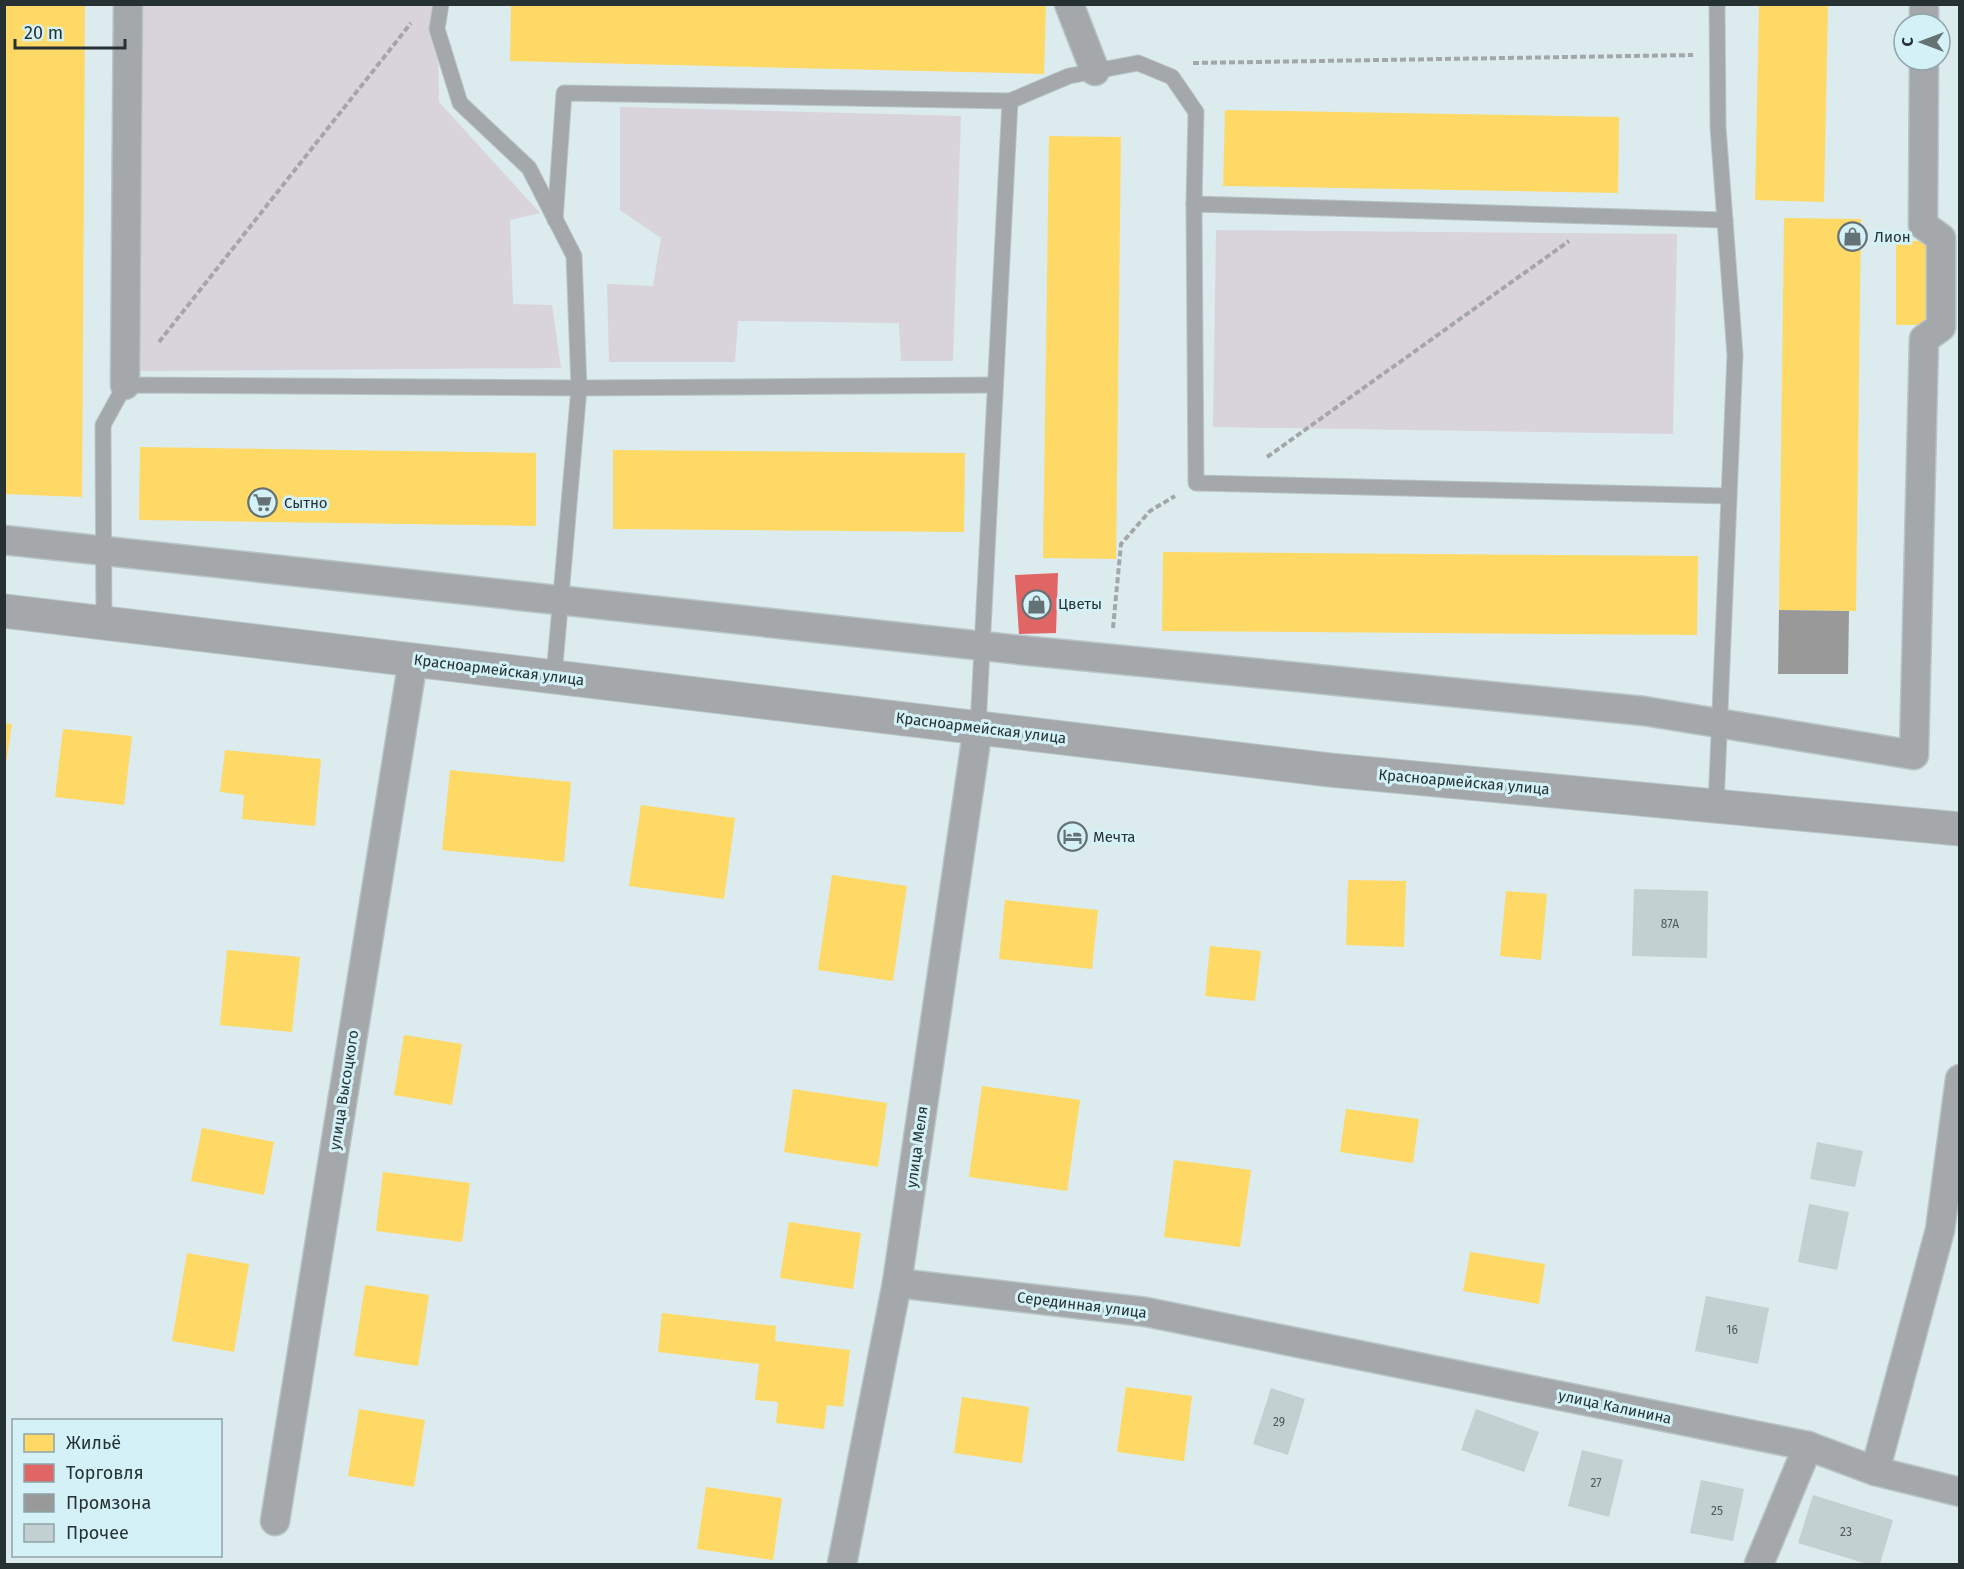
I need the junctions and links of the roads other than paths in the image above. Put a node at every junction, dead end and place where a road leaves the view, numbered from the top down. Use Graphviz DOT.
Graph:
graph roads {
  1 [pos="128,4"];
  2 [pos="441,4"];
  3 [pos="1069,4"];
  4 [pos="1718,4"];
  5 [pos="1095,71"];
  6 [pos="1924,72"];
  7 [pos="1010,101"];
  8 [pos="1194,204"];
  9 [pos="555,220"];
  10 [pos="1725,220"];
  11 [pos="125,385"];
  12 [pos="995,386"];
  13 [pos="579,387"];
  14 [pos="1729,496"];
  15 [pos="4,540"];
  16 [pos="104,551"];
  17 [pos="561,600"];
  18 [pos="4,611"];
  19 [pos="105,623"];
  20 [pos="982,646"];
  21 [pos="413,660"];
  22 [pos="554,676"];
  23 [pos="1719,723"];
  24 [pos="978,727"];
  25 [pos="1716,806"];
  26 [pos="1959,829"];
  27 [pos="1959,1079"];
  28 [pos="897,1283"];
  29 [pos="1266,1335"];
  30 [pos="1808,1446"];
  31 [pos="1875,1471"];
  32 [pos="1959,1492"];
  33 [pos="275,1521"];
  34 [pos="842,1564"];
  35 [pos="1759,1564"];
  1 -- 11 [label="street"];
  2 -- 9 [label="lane"];
  3 -- 5 [label="street"];
  4 -- 10 [label="lane"];
  5 -- 7 [label="lane"];
  5 -- 8 [label="lane"];
  6 -- 23 [label="street"];
  7 -- 9 [label="lane"];
  7 -- 12 [label="lane"];
  8 -- 10 [label="lane"];
  8 -- 14 [label="lane"];
  9 -- 13 [label="lane"];
  10 -- 14 [label="lane"];
  11 -- 13 [label="lane"];
  11 -- 16 [label="lane"];
  12 -- 13 [label="lane"];
  12 -- 20 [label="lane"];
  13 -- 17 [label="lane"];
  14 -- 23 [label="lane"];
  15 -- 16 [label="street"];
  16 -- 17 [label="street"];
  16 -- 19 [label="lane"];
  17 -- 20 [label="street"];
  17 -- 22 [label="lane"];
  18 -- 19 [label="street, Красноармейская улица"];
  19 -- 21 [label="street, Красноармейская улица"];
  20 -- 23 [label="street"];
  20 -- 24 [label="lane"];
  21 -- 22 [label="street, Красноармейская улица"];
  21 -- 33 [label="street, улица Высоцкого"];
  22 -- 24 [label="street, Красноармейская улица"];
  23 -- 25 [label="lane"];
  24 -- 25 [label="street, Красноармейская улица"];
  24 -- 28 [label="street, улица Меля"];
  25 -- 26 [label="street, Красноармейская улица"];
  27 -- 31 [label="street"];
  28 -- 29 [label="street, Серединная улица"];
  28 -- 34 [label="street, улица Меля"];
  29 -- 30 [label="street, улица Калинина"];
  30 -- 31 [label="street, улица Калинина"];
  30 -- 35 [label="street"];
  31 -- 32 [label="street, улица Калинина"];
}
